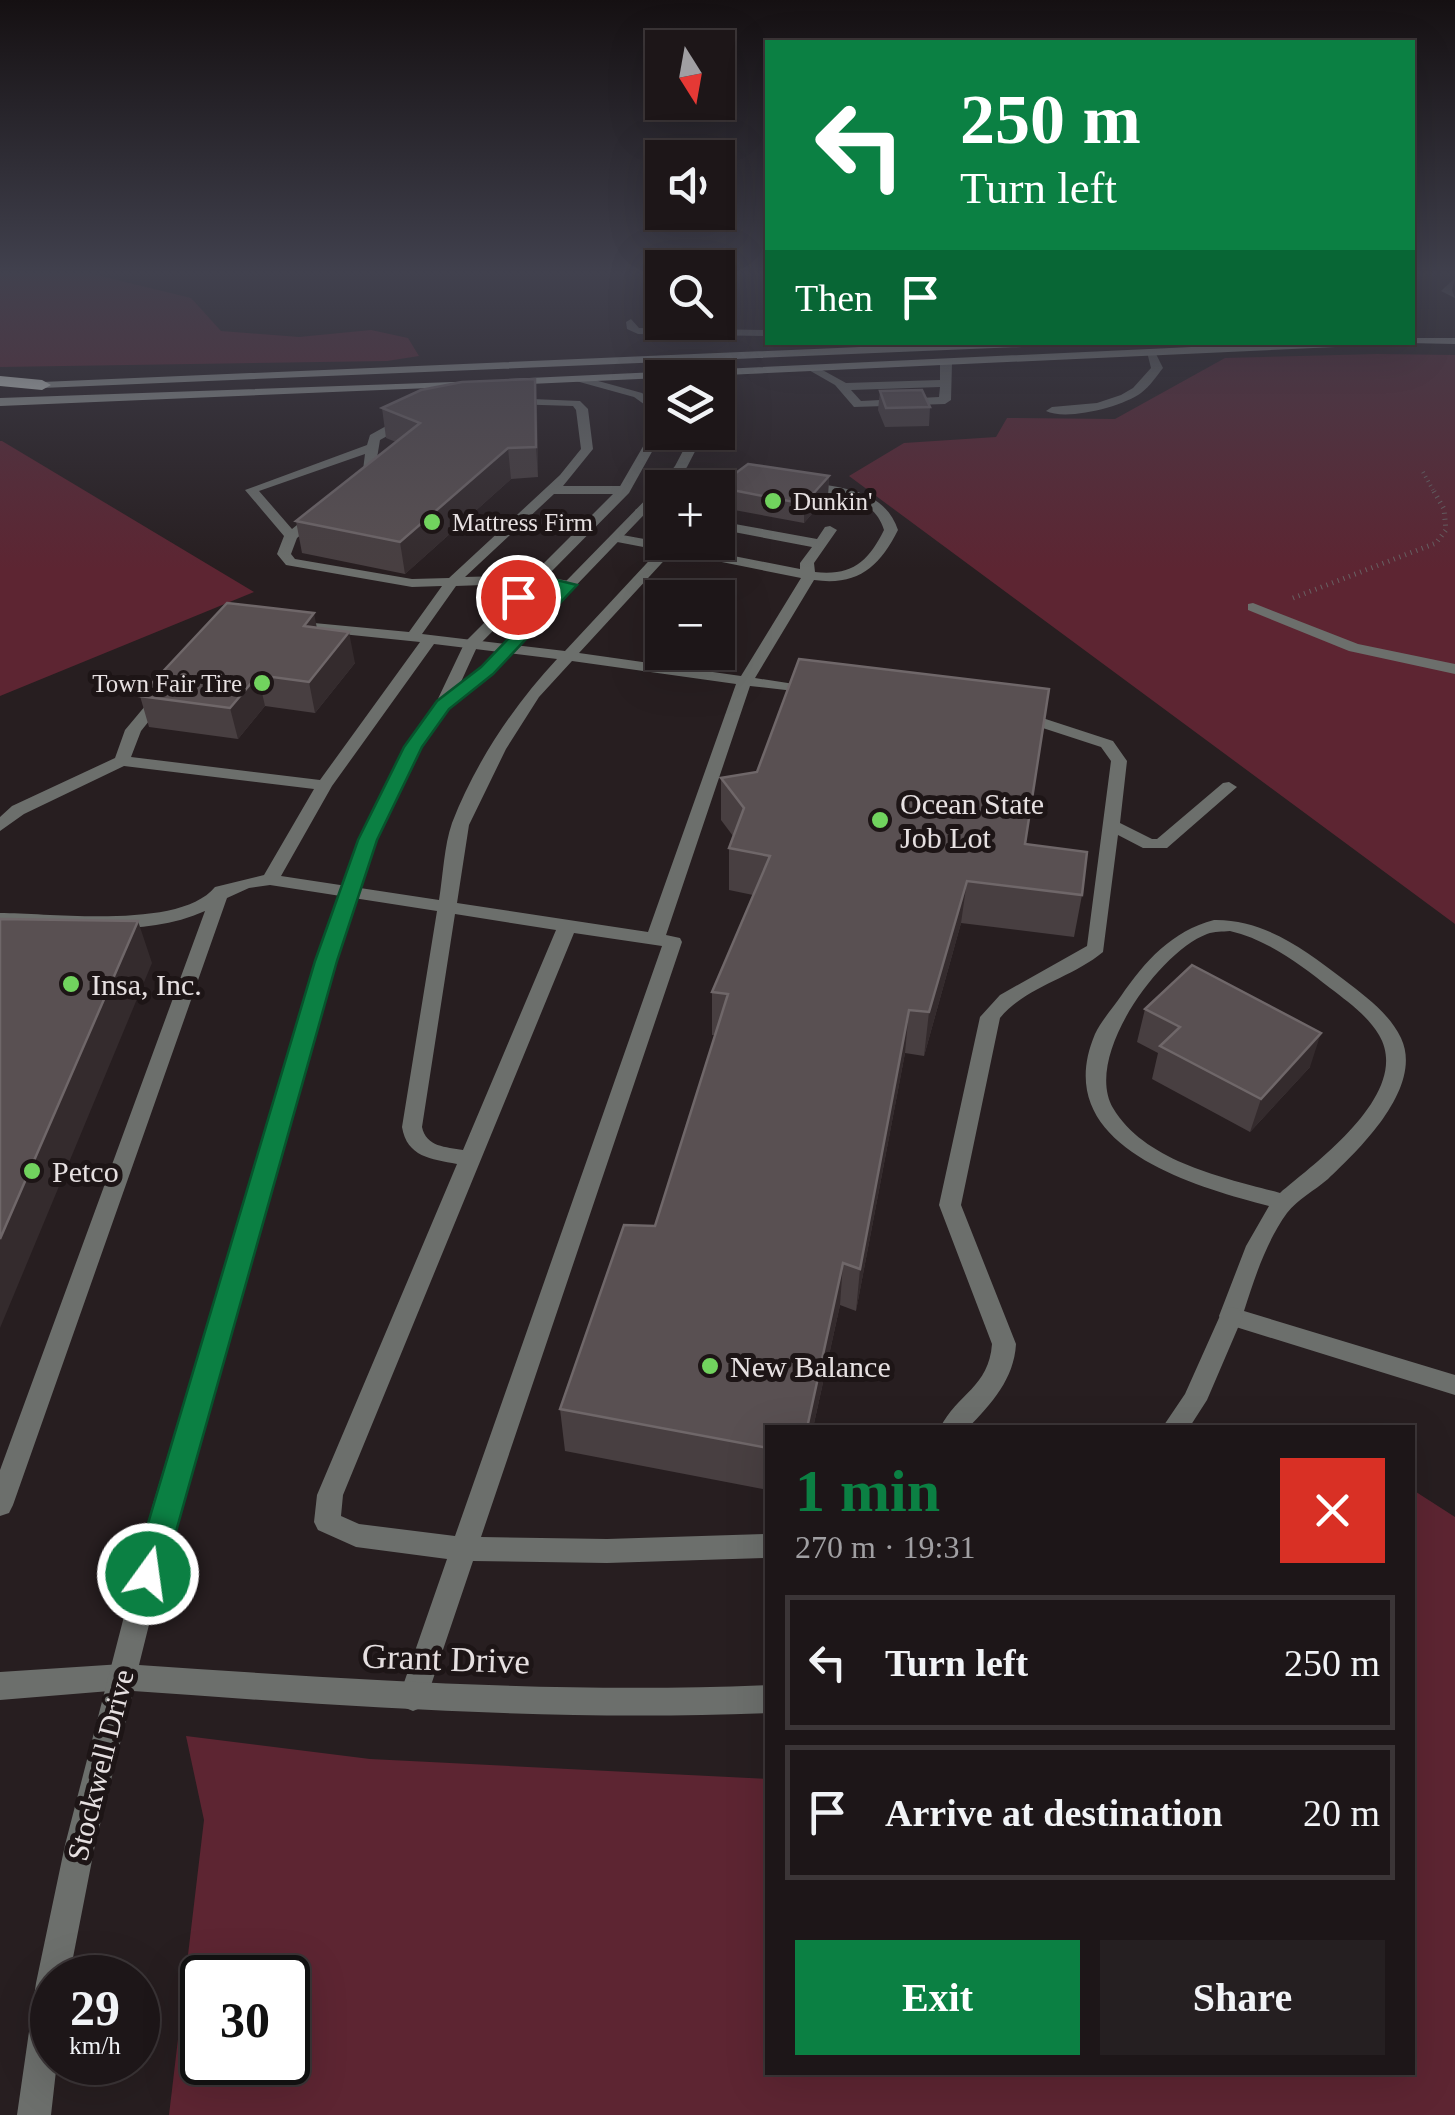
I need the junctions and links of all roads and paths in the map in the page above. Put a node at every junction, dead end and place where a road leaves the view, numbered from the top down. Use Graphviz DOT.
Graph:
graph roads {
  1 [pos="348,372"];
  2 [pos="818,372"];
  3 [pos="946,372"];
  4 [pos="1155,372"];
  5 [pos="645,377"];
  6 [pos="580,379"];
  7 [pos="0,381"];
  8 [pos="42,384"];
  9 [pos="493,401"];
  10 [pos="645,401"];
  11 [pos="0,402"];
  12 [pos="429,409"];
  13 [pos="1052,411"];
  14 [pos="374,448"];
  15 [pos="647,450"];
  16 [pos="1423,472"];
  17 [pos="735,478"];
  18 [pos="550,490"];
  19 [pos="624,490"];
  20 [pos="348,493"];
  21 [pos="334,504"];
  22 [pos="645,507"];
  23 [pos="642,510"];
  24 [pos="645,511"];
  25 [pos="735,527"];
  26 [pos="292,536"];
  27 [pos="617,538"];
  28 [pos="645,542"];
  29 [pos="735,559"];
  30 [pos="658,560"];
  31 [pos="808,578"];
  32 [pos="536,580"];
  33 [pos="452,582"];
  34 [pos="569,585"];
  35 [pos="1258,609"];
  36 [pos="277,623"];
  37 [pos="421,639"];
  38 [pos="470,645"];
  39 [pos="507,647"];
  40 [pos="567,656"];
  41 [pos="1455,669"];
  42 [pos="744,683"];
  43 [pos="168,688"];
  44 [pos="836,693"];
  45 [pos="443,705"];
  46 [pos="997,712"];
  47 [pos="122,760"];
  48 [pos="324,785"];
  49 [pos="1229,787"];
  50 [pos="1111,825"];
  51 [pos="0,826"];
  52 [pos="270,880"];
  53 [pos="222,890"];
  54 [pos="349,892"];
  55 [pos="444,906"];
  56 [pos="0,919"];
  57 [pos="568,924"];
  58 [pos="656,937"];
  59 [pos="471,1159"];
  60 [pos="1284,1202"];
  61 [pos="1230,1316"];
  62 [pos="1455,1385"];
  63 [pos="955,1425"];
  64 [pos="1176,1425"];
  65 [pos="0,1505"];
  66 [pos="765,1546"];
  67 [pos="464,1551"];
  68 [pos="122,1677"];
  69 [pos="0,1686"];
  70 [pos="413,1696"];
  71 [pos="765,1698"];
  72 [pos="58,1955"];
  73 [pos="38,2085"];
  74 [pos="34,2115"];
  1 -- 8 [label="main road"];
  2 -- 3 [label="street"];
  4 -- 13 [label="street"];
  5 -- 6 [label="main road"];
  6 -- 10 [label="street"];
  6 -- 11 [label="main road"];
  7 -- 8 [label="highway"];
  9 -- 18 [label="street"];
  12 -- 14 [label="street"];
  14 -- 20 [label="street"];
  14 -- 26 [label="street"];
  15 -- 19 [label="street, Stockwell Drive"];
  16 -- 35 [label="path"];
  17 -- 31 [label="street"];
  18 -- 19 [label="street"];
  18 -- 33 [label="street"];
  19 -- 32 [label="street, Stockwell Drive"];
  21 -- 26 [label="street"];
  22 -- 23 [label="street, Stockwell Drive"];
  23 -- 24 [label="street"];
  23 -- 27 [label="street, Stockwell Drive"];
  25 -- 31 [label="street"];
  26 -- 33 [label="street"];
  27 -- 28 [label="street"];
  27 -- 34 [label="street, Stockwell Drive"];
  29 -- 31 [label="street"];
  30 -- 40 [label="street"];
  31 -- 42 [label="street"];
  32 -- 33 [label="street"];
  32 -- 34 [label="street"];
  32 -- 38 [label="street, Stockwell Drive"];
  33 -- 37 [label="street"];
  34 -- 39 [label="street, Stockwell Drive"];
  35 -- 41 [label="street"];
  36 -- 37 [label="street"];
  37 -- 38 [label="street"];
  37 -- 48 [label="street"];
  38 -- 39 [label="street"];
  38 -- 45 [label="street, Stockwell Drive"];
  39 -- 40 [label="street"];
  39 -- 45 [label="street, Stockwell Drive"];
  40 -- 42 [label="street"];
  40 -- 55 [label="street"];
  42 -- 44 [label="street"];
  42 -- 58 [label="street"];
  43 -- 47 [label="street"];
  45 -- 54 [label="street, Stockwell Drive"];
  46 -- 50 [label="street"];
  47 -- 48 [label="street"];
  47 -- 51 [label="street"];
  48 -- 52 [label="street"];
  49 -- 50 [label="street"];
  50 -- 63 [label="street"];
  52 -- 53 [label="street"];
  52 -- 54 [label="street"];
  53 -- 56 [label="street"];
  53 -- 65 [label="street"];
  54 -- 55 [label="street"];
  54 -- 68 [label="street, Stockwell Drive"];
  55 -- 57 [label="street"];
  55 -- 59 [label="street"];
  57 -- 58 [label="street"];
  57 -- 59 [label="street"];
  58 -- 67 [label="street"];
  59 -- 67 [label="street"];
  60 -- 60 [label="street"];
  60 -- 61 [label="street"];
  61 -- 62 [label="street"];
  61 -- 64 [label="street"];
  66 -- 67 [label="street"];
  67 -- 70 [label="street"];
  68 -- 69 [label="street, Grant Drive"];
  68 -- 70 [label="street, Grant Drive"];
  68 -- 72 [label="street, Stockwell Drive"];
  70 -- 71 [label="street, Grant Drive"];
  73 -- 74 [label="street, Stockwell Drive"];
}
